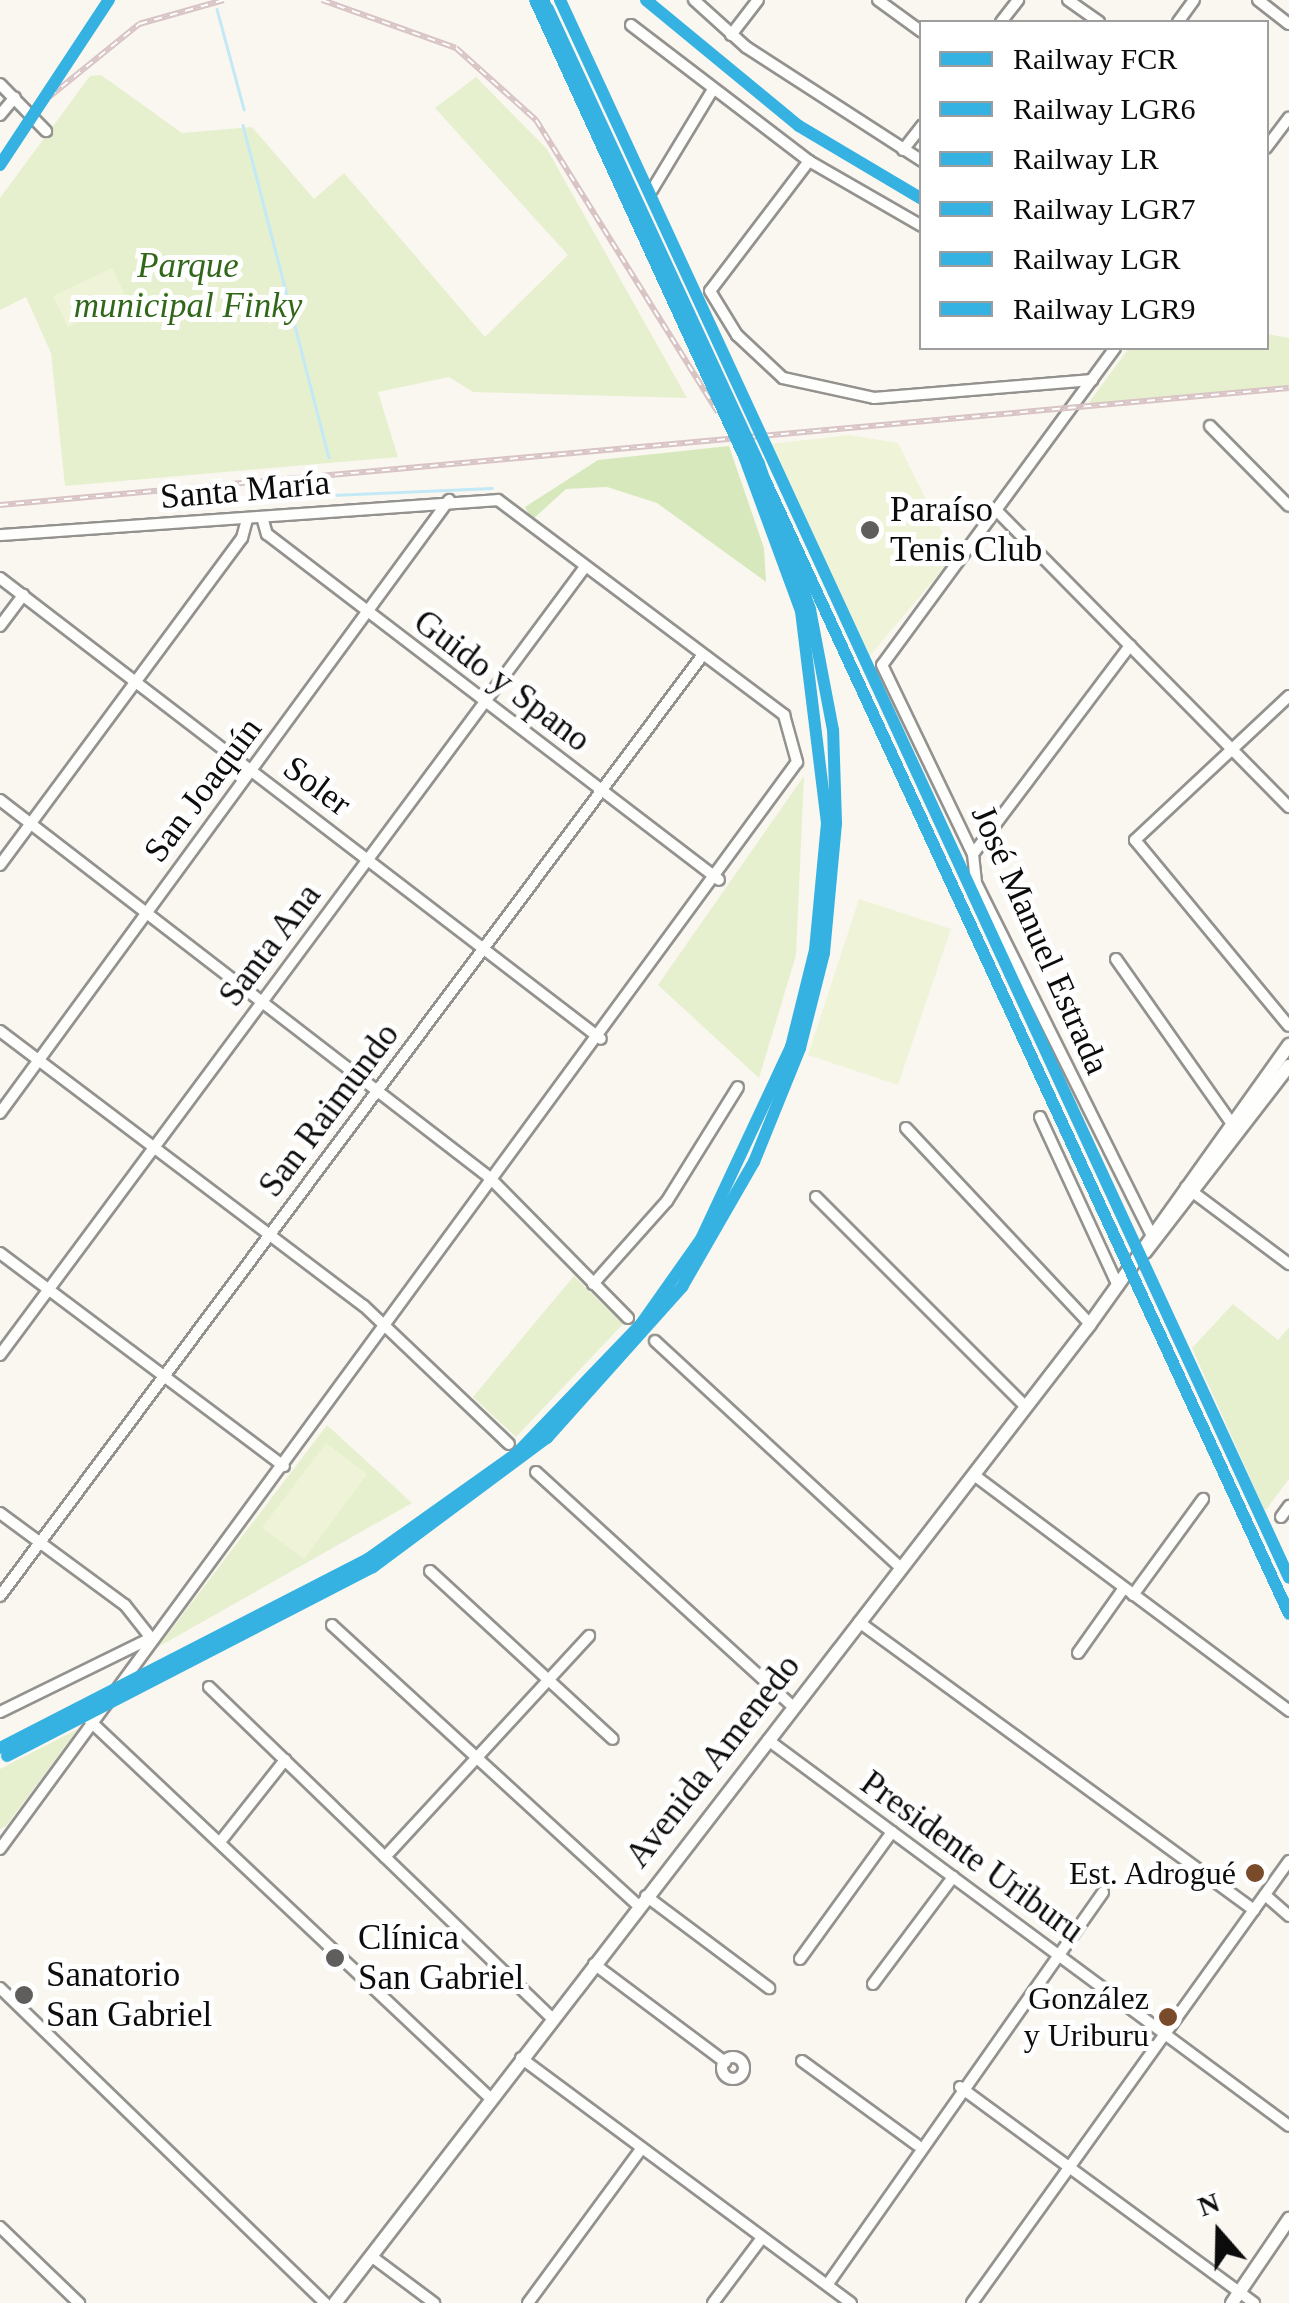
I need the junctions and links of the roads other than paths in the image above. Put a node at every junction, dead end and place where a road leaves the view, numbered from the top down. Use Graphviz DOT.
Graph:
graph roads {
  1 [pos="694,0"];
  2 [pos="758,0"];
  3 [pos="878,0"];
  4 [pos="1068,0"];
  5 [pos="1258,0"];
  6 [pos="1097,20"];
  7 [pos="1289,24"];
  8 [pos="631,25"];
  9 [pos="919,30"];
  10 [pos="731,35"];
  11 [pos="0,84"];
  12 [pos="712,91"];
  13 [pos="15,97"];
  14 [pos="0,115"];
  15 [pos="1287,126"];
  16 [pos="919,130"];
  17 [pos="46,131"];
  18 [pos="1269,145"];
  19 [pos="903,150"];
  20 [pos="919,160"];
  21 [pos="809,161"];
  22 [pos="652,190"];
  23 [pos="919,224"];
  24 [pos="1114,350"];
  25 [pos="1092,380"];
  26 [pos="1210,426"];
  27 [pos="449,500"];
  28 [pos="1289,506"];
  29 [pos="997,511"];
  30 [pos="262,518"];
  31 [pos="247,519"];
  32 [pos="0,536"];
  33 [pos="584,567"];
  34 [pos="0,578"];
  35 [pos="23,595"];
  36 [pos="368,613"];
  37 [pos="0,626"];
  38 [pos="1130,646"];
  39 [pos="702,656"];
  40 [pos="136,682"];
  41 [pos="1289,696"];
  42 [pos="483,701"];
  43 [pos="1232,748"];
  44 [pos="252,772"];
  45 [pos="600,790"];
  46 [pos="0,800"];
  47 [pos="1289,807"];
  48 [pos="30,824"];
  49 [pos="973,854"];
  50 [pos="369,860"];
  51 [pos="0,865"];
  52 [pos="719,880"];
  53 [pos="146,914"];
  54 [pos="484,950"];
  55 [pos="1116,959"];
  56 [pos="262,1002"];
  57 [pos="1289,1026"];
  58 [pos="0,1031"];
  59 [pos="601,1039"];
  60 [pos="1289,1045"];
  61 [pos="38,1060"];
  62 [pos="1289,1066"];
  63 [pos="738,1087"];
  64 [pos="378,1091"];
  65 [pos="0,1112"];
  66 [pos="1040,1117"];
  67 [pos="906,1128"];
  68 [pos="1235,1129"];
  69 [pos="153,1148"];
  70 [pos="495,1183"];
  71 [pos="1190,1190"];
  72 [pos="816,1197"];
  73 [pos="1151,1234"];
  74 [pos="269,1236"];
  75 [pos="0,1254"];
  76 [pos="1140,1256"];
  77 [pos="1289,1264"];
  78 [pos="594,1284"];
  79 [pos="1118,1286"];
  80 [pos="50,1290"];
  81 [pos="628,1318"];
  82 [pos="1090,1324"];
  83 [pos="384,1327"];
  84 [pos="654,1341"];
  85 [pos="0,1355"];
  86 [pos="163,1377"];
  87 [pos="1026,1407"];
  88 [pos="509,1444"];
  89 [pos="284,1466"];
  90 [pos="536,1472"];
  91 [pos="974,1476"];
  92 [pos="1203,1499"];
  93 [pos="1289,1506"];
  94 [pos="0,1513"];
  95 [pos="1281,1517"];
  96 [pos="39,1543"];
  97 [pos="900,1568"];
  98 [pos="430,1571"];
  99 [pos="1129,1591"];
  100 [pos="0,1596"];
  101 [pos="859,1622"];
  102 [pos="332,1625"];
  103 [pos="589,1636"];
  104 [pos="152,1638"];
  105 [pos="1078,1653"];
  106 [pos="548,1680"];
  107 [pos="209,1687"];
  108 [pos="793,1707"];
  109 [pos="1289,1710"];
  110 [pos="0,1712"];
  111 [pos="90,1721"];
  112 [pos="613,1739"];
  113 [pos="768,1740"];
  114 [pos="476,1759"];
  115 [pos="285,1760"];
  116 [pos="17,1826"];
  117 [pos="892,1832"];
  118 [pos="0,1836"];
  119 [pos="220,1842"];
  120 [pos="0,1849"];
  121 [pos="386,1857"];
  122 [pos="1289,1860"];
  123 [pos="953,1878"];
  124 [pos="1103,1892"];
  125 [pos="1265,1896"];
  126 [pos="643,1901"];
  127 [pos="1254,1910"];
  128 [pos="1289,1916"];
  129 [pos="1054,1952"];
  130 [pos="800,1959"];
  131 [pos="594,1964"];
  132 [pos="874,1984"];
  133 [pos="0,1988"];
  134 [pos="769,1988"];
  135 [pos="552,2018"];
  136 [pos="1166,2034"];
  137 [pos="521,2058"];
  138 [pos="725,2062"];
  139 [pos="802,2062"];
  140 [pos="960,2086"];
  141 [pos="490,2098"];
  142 [pos="1289,2126"];
  143 [pos="918,2146"];
  144 [pos="642,2148"];
  145 [pos="1070,2169"];
  146 [pos="1289,2219"];
  147 [pos="0,2227"];
  148 [pos="762,2238"];
  149 [pos="371,2256"];
  150 [pos="827,2285"];
  151 [pos="1235,2298"];
  152 [pos="79,2303"];
  153 [pos="325,2303"];
  154 [pos="335,2303"];
  155 [pos="434,2303"];
  156 [pos="528,2303"];
  157 [pos="714,2303"];
  158 [pos="851,2303"];
  159 [pos="972,2303"];
  160 [pos="1254,2303"];
  1 -- 10 [label="street"];
  2 -- 10 [label="street"];
  3 -- 9 [label="street"];
  4 -- 6 [label="street"];
  5 -- 7 [label="street"];
  8 -- 12 [label="street"];
  10 -- 19 [label="street"];
  11 -- 13 [label="street"];
  12 -- 21 [label="street"];
  12 -- 22 [label="street"];
  13 -- 14 [label="street"];
  13 -- 17 [label="street"];
  15 -- 18 [label="street"];
  16 -- 19 [label="street"];
  19 -- 20 [label="street"];
  21 -- 23 [label="street"];
  21 -- 25 [label="street"];
  24 -- 25 [label="street"];
  25 -- 29 [label="street"];
  26 -- 28 [label="street"];
  27 -- 30 [label="street, Santa María"];
  27 -- 33 [label="street, Santa María"];
  27 -- 36 [label="street, San Joaquín"];
  29 -- 38 [label="street"];
  29 -- 49 [label="street, José Manuel Estrada"];
  30 -- 31 [label="street, Santa María"];
  30 -- 36 [label="street, Guido y Spano"];
  31 -- 32 [label="street, Santa María"];
  31 -- 40 [label="street"];
  33 -- 39 [label="street"];
  33 -- 42 [label="street, Santa Ana"];
  34 -- 35 [label="street, Soler"];
  35 -- 37 [label="street"];
  35 -- 40 [label="street, Soler"];
  36 -- 42 [label="street, Guido y Spano"];
  36 -- 44 [label="street, San Joaquín"];
  38 -- 43 [label="street"];
  38 -- 49 [label="street"];
  39 -- 45 [label="street, San Raimundo"];
  39 -- 52 [label="street"];
  40 -- 44 [label="street, Soler"];
  40 -- 48 [label="street"];
  41 -- 43 [label="street"];
  42 -- 45 [label="street, Guido y Spano"];
  42 -- 50 [label="street, Santa Ana"];
  43 -- 47 [label="street"];
  43 -- 57 [label="street"];
  44 -- 50 [label="street, Soler"];
  44 -- 53 [label="street, San Joaquín"];
  45 -- 52 [label="street, Guido y Spano"];
  45 -- 54 [label="street, San Raimundo"];
  46 -- 48 [label="street"];
  48 -- 51 [label="street"];
  48 -- 53 [label="street"];
  49 -- 73 [label="street, José Manuel Estrada"];
  50 -- 54 [label="street, Soler"];
  50 -- 56 [label="street, Santa Ana"];
  52 -- 59 [label="street"];
  53 -- 56 [label="street"];
  53 -- 61 [label="street, San Joaquín"];
  54 -- 59 [label="street, Soler"];
  54 -- 64 [label="street, San Raimundo"];
  55 -- 68 [label="street"];
  56 -- 64 [label="street"];
  56 -- 69 [label="street, Santa Ana"];
  58 -- 61 [label="street"];
  59 -- 70 [label="street"];
  60 -- 68 [label="street, Avenida Amenedo"];
  61 -- 65 [label="street, San Joaquín"];
  61 -- 69 [label="street"];
  62 -- 68 [label="street, Avenida Amenedo"];
  63 -- 78 [label="street"];
  64 -- 70 [label="street"];
  64 -- 74 [label="street, San Raimundo"];
  66 -- 79 [label="street"];
  67 -- 82 [label="street"];
  68 -- 71 [label="street, Avenida Amenedo"];
  69 -- 74 [label="street"];
  69 -- 80 [label="street, Santa Ana"];
  70 -- 78 [label="street"];
  70 -- 83 [label="street"];
  71 -- 73 [label="street, Avenida Amenedo"];
  71 -- 76 [label="street, Avenida Amenedo"];
  71 -- 77 [label="street"];
  72 -- 87 [label="street"];
  73 -- 76 [label="street, Avenida Amenedo"];
  74 -- 83 [label="street"];
  74 -- 86 [label="street, San Raimundo"];
  75 -- 80 [label="street"];
  76 -- 79 [label="street, Avenida Amenedo"];
  78 -- 81 [label="street"];
  79 -- 82 [label="street, Avenida Amenedo"];
  80 -- 85 [label="street, Santa Ana"];
  80 -- 86 [label="street"];
  82 -- 87 [label="street, Avenida Amenedo"];
  83 -- 88 [label="street"];
  83 -- 89 [label="street"];
  84 -- 97 [label="street"];
  86 -- 89 [label="street"];
  86 -- 96 [label="street, San Raimundo"];
  87 -- 91 [label="street, Avenida Amenedo"];
  89 -- 104 [label="street"];
  90 -- 108 [label="street"];
  91 -- 97 [label="street, Avenida Amenedo"];
  91 -- 99 [label="street"];
  92 -- 99 [label="street"];
  93 -- 95 [label="street"];
  94 -- 96 [label="street"];
  96 -- 100 [label="street, San Raimundo"];
  96 -- 104 [label="street"];
  97 -- 101 [label="street, Avenida Amenedo"];
  98 -- 106 [label="street"];
  99 -- 105 [label="street"];
  99 -- 109 [label="street"];
  101 -- 108 [label="street, Avenida Amenedo"];
  101 -- 127 [label="street"];
  102 -- 114 [label="street"];
  103 -- 106 [label="street"];
  104 -- 110 [label="street"];
  104 -- 111 [label="street"];
  106 -- 112 [label="street"];
  106 -- 114 [label="street"];
  107 -- 115 [label="street"];
  108 -- 113 [label="street, Avenida Amenedo"];
  111 -- 116 [label="street"];
  111 -- 119 [label="street"];
  113 -- 117 [label="street, Presidente Uriburu"];
  113 -- 126 [label="street, Avenida Amenedo"];
  114 -- 121 [label="street"];
  114 -- 126 [label="street"];
  115 -- 119 [label="street"];
  115 -- 121 [label="street"];
  116 -- 118 [label="street"];
  116 -- 120 [label="street"];
  117 -- 123 [label="street, Presidente Uriburu"];
  117 -- 130 [label="street"];
  119 -- 141 [label="street"];
  121 -- 135 [label="street"];
  122 -- 125 [label="street"];
  123 -- 129 [label="street, Presidente Uriburu"];
  123 -- 132 [label="street"];
  124 -- 129 [label="street"];
  125 -- 127 [label="street"];
  125 -- 128 [label="street"];
  126 -- 131 [label="street, Avenida Amenedo"];
  126 -- 134 [label="street"];
  127 -- 136 [label="street"];
  129 -- 136 [label="street, Presidente Uriburu"];
  129 -- 140 [label="street"];
  131 -- 135 [label="street, Avenida Amenedo"];
  131 -- 138 [label="street"];
  133 -- 153 [label="street"];
  135 -- 137 [label="street, Avenida Amenedo"];
  136 -- 142 [label="street, Presidente Uriburu"];
  136 -- 145 [label="street"];
  137 -- 141 [label="street, Avenida Amenedo"];
  137 -- 144 [label="street"];
  139 -- 143 [label="street"];
  140 -- 143 [label="street"];
  140 -- 145 [label="street"];
  141 -- 149 [label="street, Avenida Amenedo"];
  143 -- 150 [label="street"];
  144 -- 148 [label="street"];
  144 -- 156 [label="street"];
  145 -- 151 [label="street"];
  145 -- 159 [label="street"];
  146 -- 151 [label="street"];
  147 -- 152 [label="street"];
  148 -- 150 [label="street"];
  148 -- 157 [label="street"];
  149 -- 154 [label="street, Avenida Amenedo"];
  149 -- 155 [label="street"];
  150 -- 158 [label="street"];
  151 -- 160 [label="street"];
}
